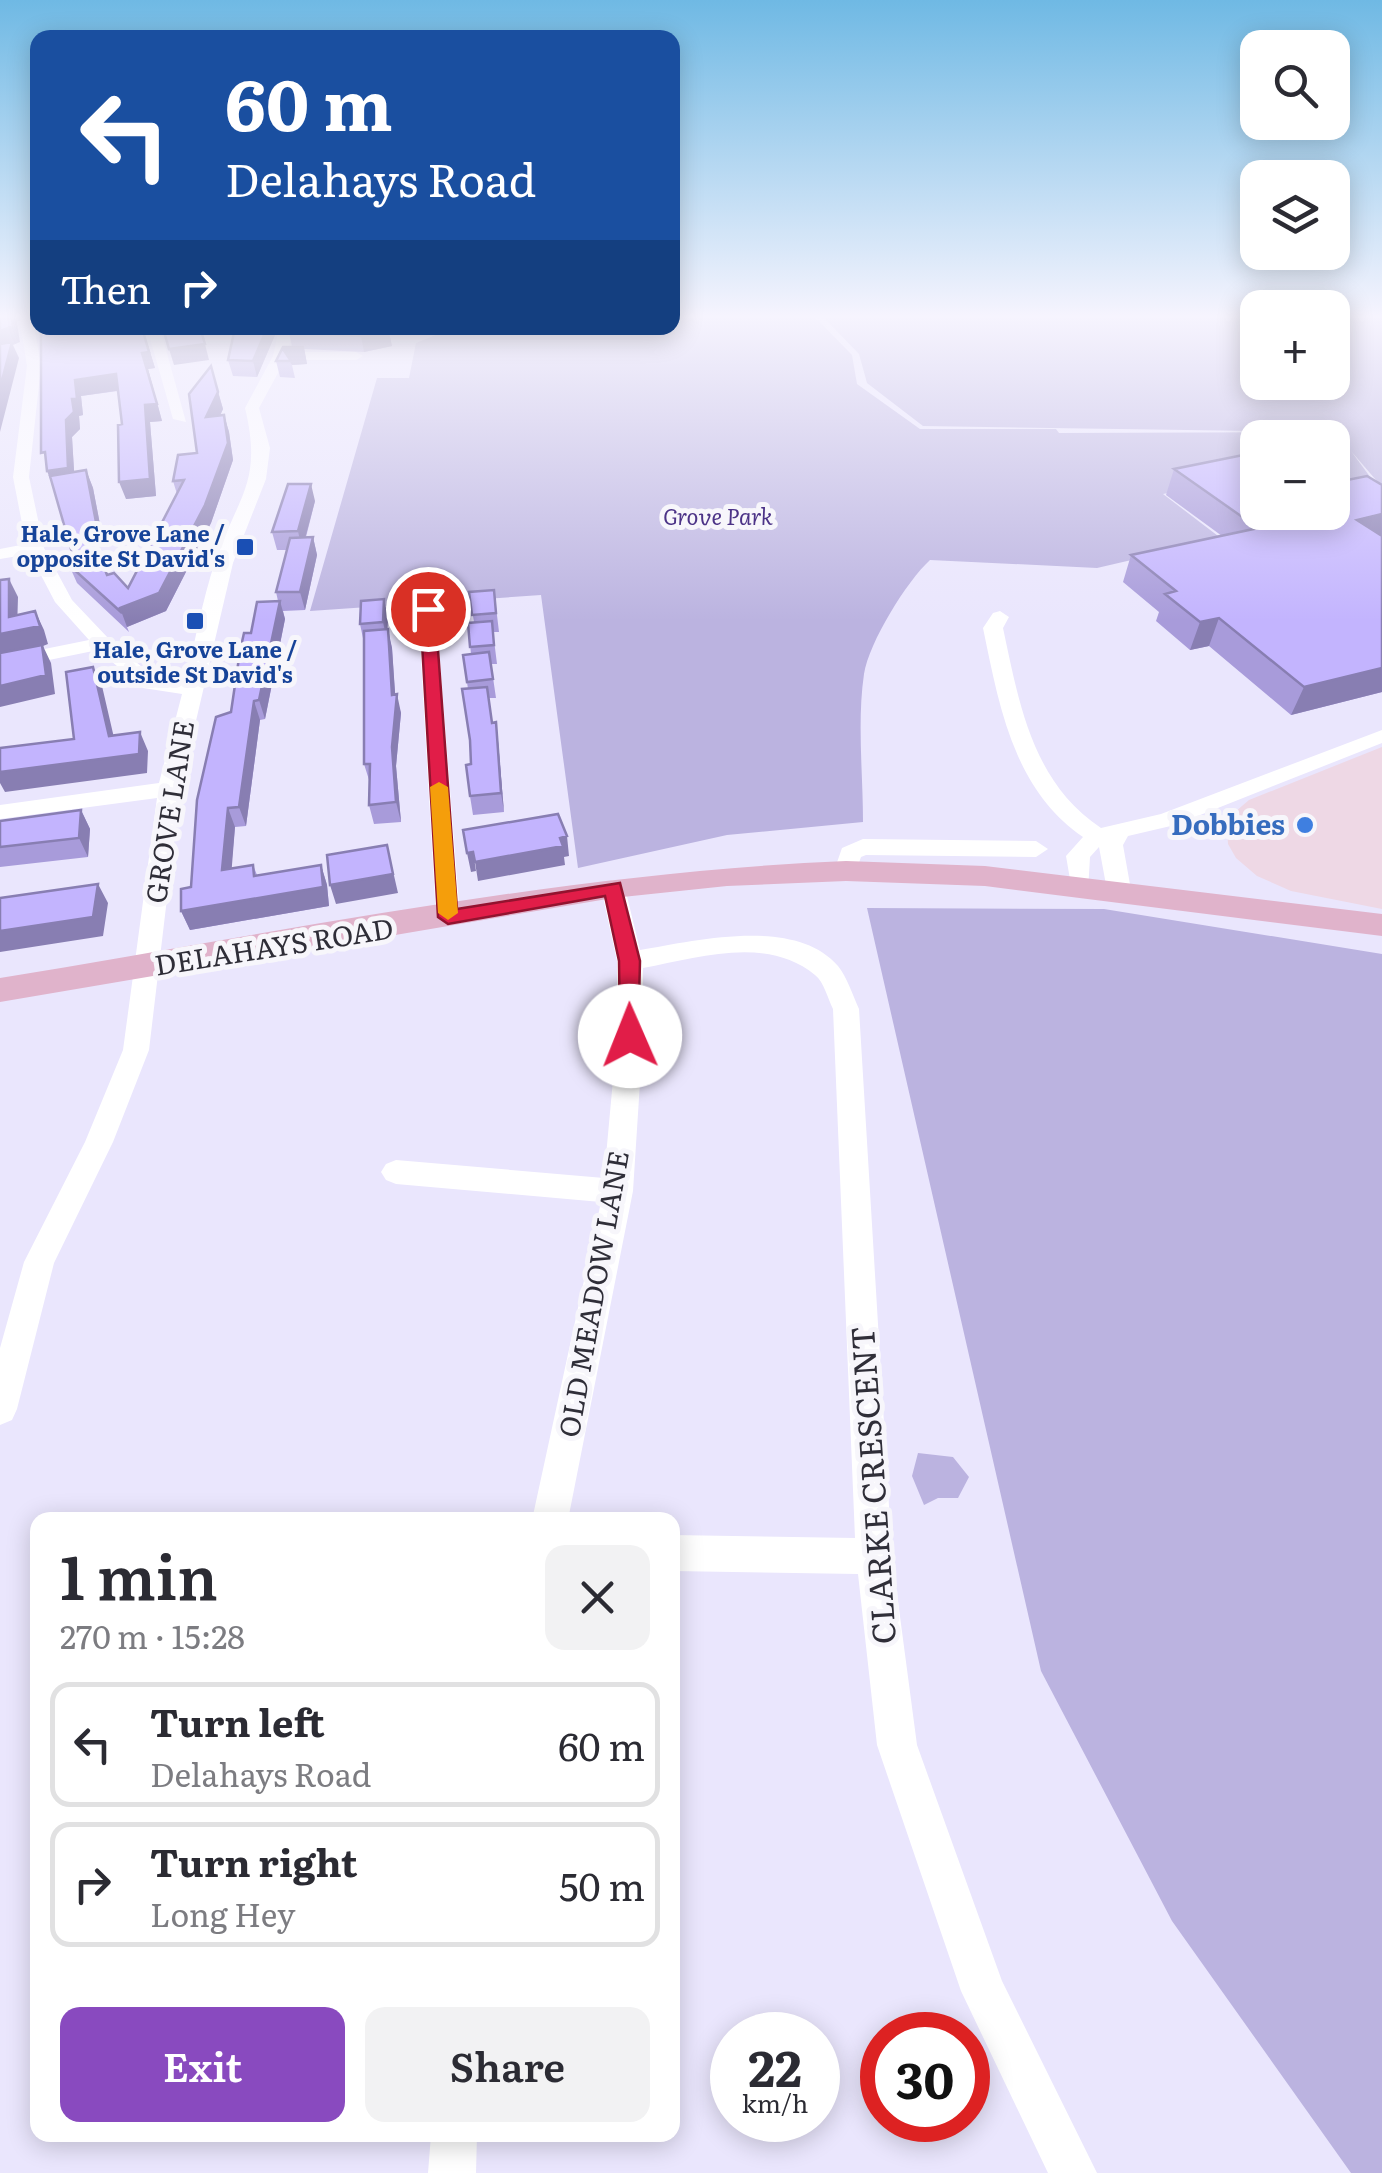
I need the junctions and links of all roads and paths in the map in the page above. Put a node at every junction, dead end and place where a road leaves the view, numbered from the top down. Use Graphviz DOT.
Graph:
graph roads {
  1 [pos="30,418"];
  2 [pos="255,418"];
  3 [pos="36,548"];
  4 [pos="0,554"];
  5 [pos="428,609"];
  6 [pos="1000,617"];
  7 [pos="102,643"];
  8 [pos="0,664"];
  9 [pos="191,688"];
  10 [pos="1382,736"];
  11 [pos="169,788"];
  12 [pos="0,812"];
  13 [pos="1109,837"];
  14 [pos="1036,849"];
  15 [pos="846,871"];
  16 [pos="1080,885"];
  17 [pos="613,888"];
  18 [pos="1119,890"];
  19 [pos="448,917"];
  20 [pos="1382,925"];
  21 [pos="630,961"];
  22 [pos="146,968"];
  23 [pos="0,990"];
  24 [pos="396,1172"];
  25 [pos="618,1191"];
  26 [pos="0,1409"];
  27 [pos="552,1512"];
  28 [pos="680,1552"];
  29 [pos="874,1556"];
  30 [pos="454,2142"];
  31 [pos="452,2173"];
  32 [pos="1073,2173"];
  1 -- 3 [label="street"];
  2 -- 9 [label="street, GROVE LANE"];
  3 -- 4 [label="street"];
  3 -- 7 [label="street"];
  5 -- 19 [label="street"];
  6 -- 13 [label="street"];
  7 -- 8 [label="street"];
  7 -- 9 [label="street"];
  9 -- 11 [label="street, GROVE LANE"];
  10 -- 13 [label="street"];
  11 -- 12 [label="street"];
  11 -- 22 [label="street, GROVE LANE"];
  13 -- 16 [label="street"];
  13 -- 18 [label="street"];
  14 -- 15 [label="street"];
  15 -- 16 [label="main road, DELAHAYS ROAD"];
  15 -- 17 [label="main road, DELAHAYS ROAD"];
  16 -- 18 [label="main road, DELAHAYS ROAD"];
  17 -- 19 [label="main road, DELAHAYS ROAD"];
  17 -- 21 [label="street, OLD MEADOW LANE"];
  18 -- 20 [label="main road, DELAHAYS ROAD"];
  19 -- 22 [label="main road, DELAHAYS ROAD"];
  21 -- 25 [label="street, OLD MEADOW LANE"];
  21 -- 29 [label="street, CLARKE CRESCENT"];
  22 -- 23 [label="main road, DELAHAYS ROAD"];
  22 -- 26 [label="street, GROVE LANE"];
  24 -- 25 [label="street"];
  25 -- 27 [label="street, OLD MEADOW LANE"];
  28 -- 29 [label="street"];
  29 -- 32 [label="street, CLARKE CRESCENT"];
  30 -- 31 [label="street"];
}
